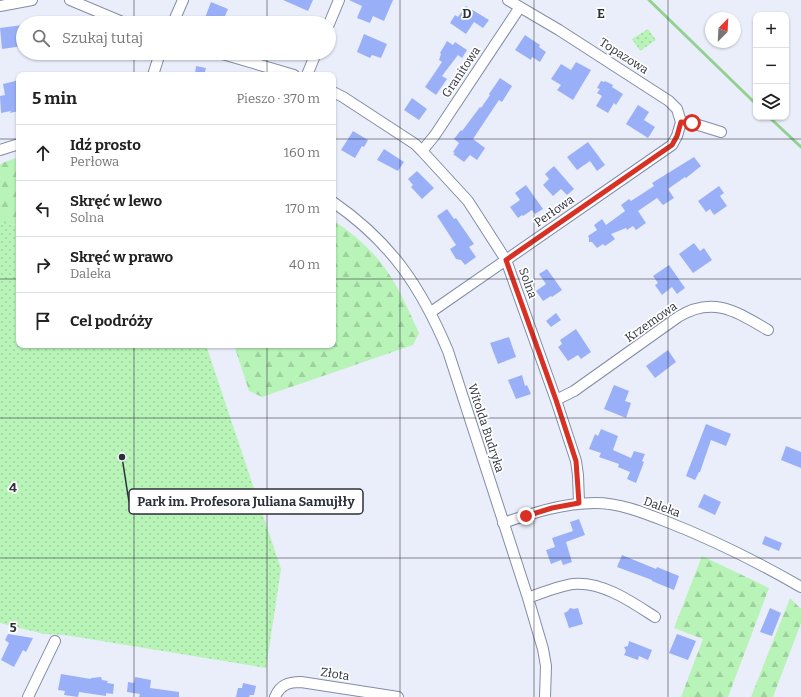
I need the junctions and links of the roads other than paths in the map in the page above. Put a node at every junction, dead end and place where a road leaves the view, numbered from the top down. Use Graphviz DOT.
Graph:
graph roads {
  1 [pos="32,0"];
  2 [pos="70,0"];
  3 [pos="183,0"];
  4 [pos="339,0"];
  5 [pos="508,0"];
  6 [pos="0,6"];
  7 [pos="520,7"];
  8 [pos="108,16"];
  9 [pos="177,16"];
  10 [pos="332,16"];
  11 [pos="158,60"];
  12 [pos="242,60"];
  13 [pos="313,60"];
  14 [pos="154,72"];
  15 [pos="284,72"];
  16 [pos="308,72"];
  17 [pos="336,94"];
  18 [pos="681,122"];
  19 [pos="721,132"];
  20 [pos="16,145"];
  21 [pos="0,150"];
  22 [pos="422,151"];
  23 [pos="336,204"];
  24 [pos="506,260"];
  25 [pos="431,312"];
  26 [pos="768,330"];
  27 [pos="556,400"];
  28 [pos="579,503"];
  29 [pos="503,523"];
  30 [pos="801,587"];
  31 [pos="528,598"];
  32 [pos="655,617"];
  33 [pos="55,641"];
  34 [pos="28,697"];
  35 [pos="275,697"];
  36 [pos="398,697"];
  37 [pos="545,697"];
  1 -- 6 [label="street"];
  2 -- 8 [label="street"];
  3 -- 9 [label="street"];
  4 -- 10 [label="street"];
  5 -- 7 [label="street, Topazowa"];
  7 -- 18 [label="street, Topazowa"];
  7 -- 22 [label="street, Granitowa"];
  11 -- 14 [label="street"];
  12 -- 15 [label="street"];
  13 -- 16 [label="street"];
  17 -- 22 [label="street, Solna"];
  18 -- 19 [label="street"];
  18 -- 24 [label="street, Perłowa"];
  20 -- 21 [label="street"];
  22 -- 24 [label="street, Solna"];
  23 -- 25 [label="street, Witolda Budryka"];
  24 -- 25 [label="street, Perłowa"];
  24 -- 27 [label="street, Solna"];
  25 -- 29 [label="street, Witolda Budryka"];
  26 -- 27 [label="street, Krzemowa"];
  27 -- 28 [label="street, Solna"];
  28 -- 29 [label="street, Daleka"];
  28 -- 30 [label="street, Daleka"];
  29 -- 31 [label="street, Witolda Budryka"];
  31 -- 32 [label="street"];
  31 -- 37 [label="street, Witolda Budryka"];
  33 -- 34 [label="street"];
  35 -- 36 [label="street, Złota"];
}
